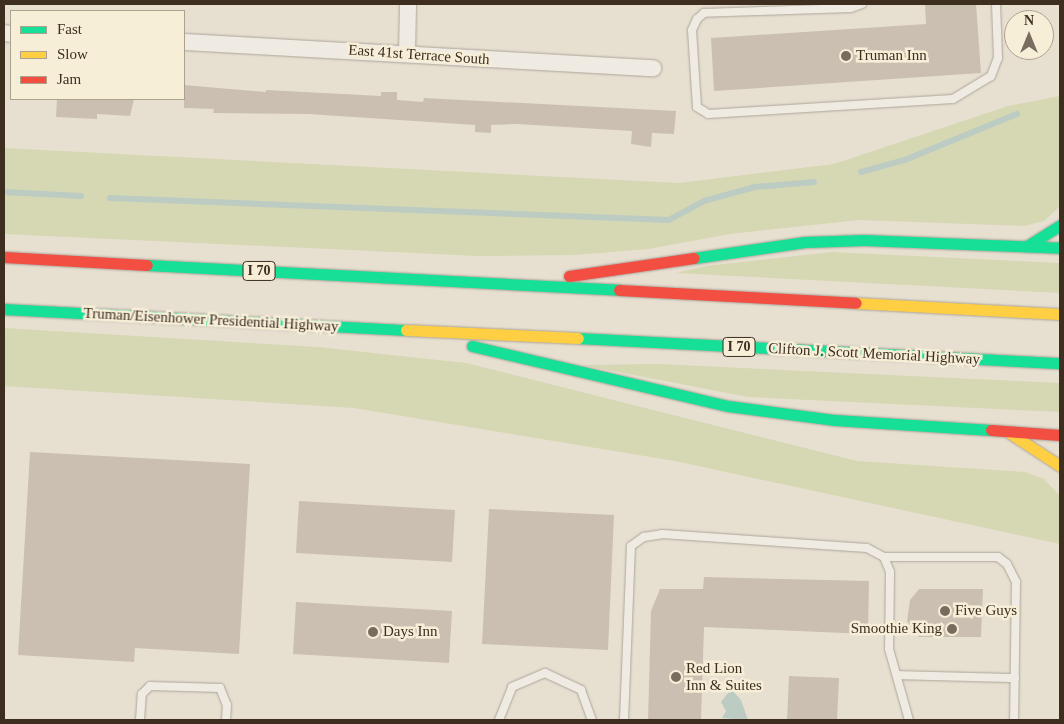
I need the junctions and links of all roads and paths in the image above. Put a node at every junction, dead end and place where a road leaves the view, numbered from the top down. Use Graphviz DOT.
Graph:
graph roads {
  1 [pos="408,4"];
  2 [pos="862,4"];
  3 [pos="996,4"];
  4 [pos="185,42"];
  5 [pos="407,53"];
  6 [pos="653,68"];
  7 [pos="1060,225"];
  8 [pos="1027,246"];
  9 [pos="1060,248"];
  10 [pos="4,257"];
  11 [pos="515,285"];
  12 [pos="4,309"];
  13 [pos="1060,314"];
  14 [pos="418,331"];
  15 [pos="1060,363"];
  16 [pos="1010,433"];
  17 [pos="1060,435"];
  18 [pos="1060,466"];
  19 [pos="884,557"];
  20 [pos="898,676"];
  21 [pos="1015,678"];
  22 [pos="140,720"];
  23 [pos="226,720"];
  24 [pos="499,720"];
  25 [pos="592,720"];
  26 [pos="624,720"];
  27 [pos="909,720"];
  28 [pos="1014,720"];
  1 -- 5 [label="street"];
  2 -- 3 [label="lane"];
  4 -- 5 [label="street, East 41st Terrace South"];
  5 -- 6 [label="street, East 41st Terrace South"];
  7 -- 8 [label="highway"];
  8 -- 9 [label="highway"];
  8 -- 11 [label="highway"];
  10 -- 11 [label="highway, I 70"];
  11 -- 13 [label="highway, I 70"];
  12 -- 14 [label="highway, Truman/Eisenhower Presidential Highway / I 70"];
  14 -- 15 [label="highway, Clifton J. Scott Memorial Highway / I 70"];
  14 -- 16 [label="highway"];
  16 -- 17 [label="highway"];
  16 -- 18 [label="highway"];
  19 -- 20 [label="lane"];
  19 -- 21 [label="lane"];
  19 -- 26 [label="lane"];
  20 -- 21 [label="lane"];
  20 -- 27 [label="lane"];
  21 -- 28 [label="lane"];
  22 -- 23 [label="lane"];
  24 -- 25 [label="lane"];
}
